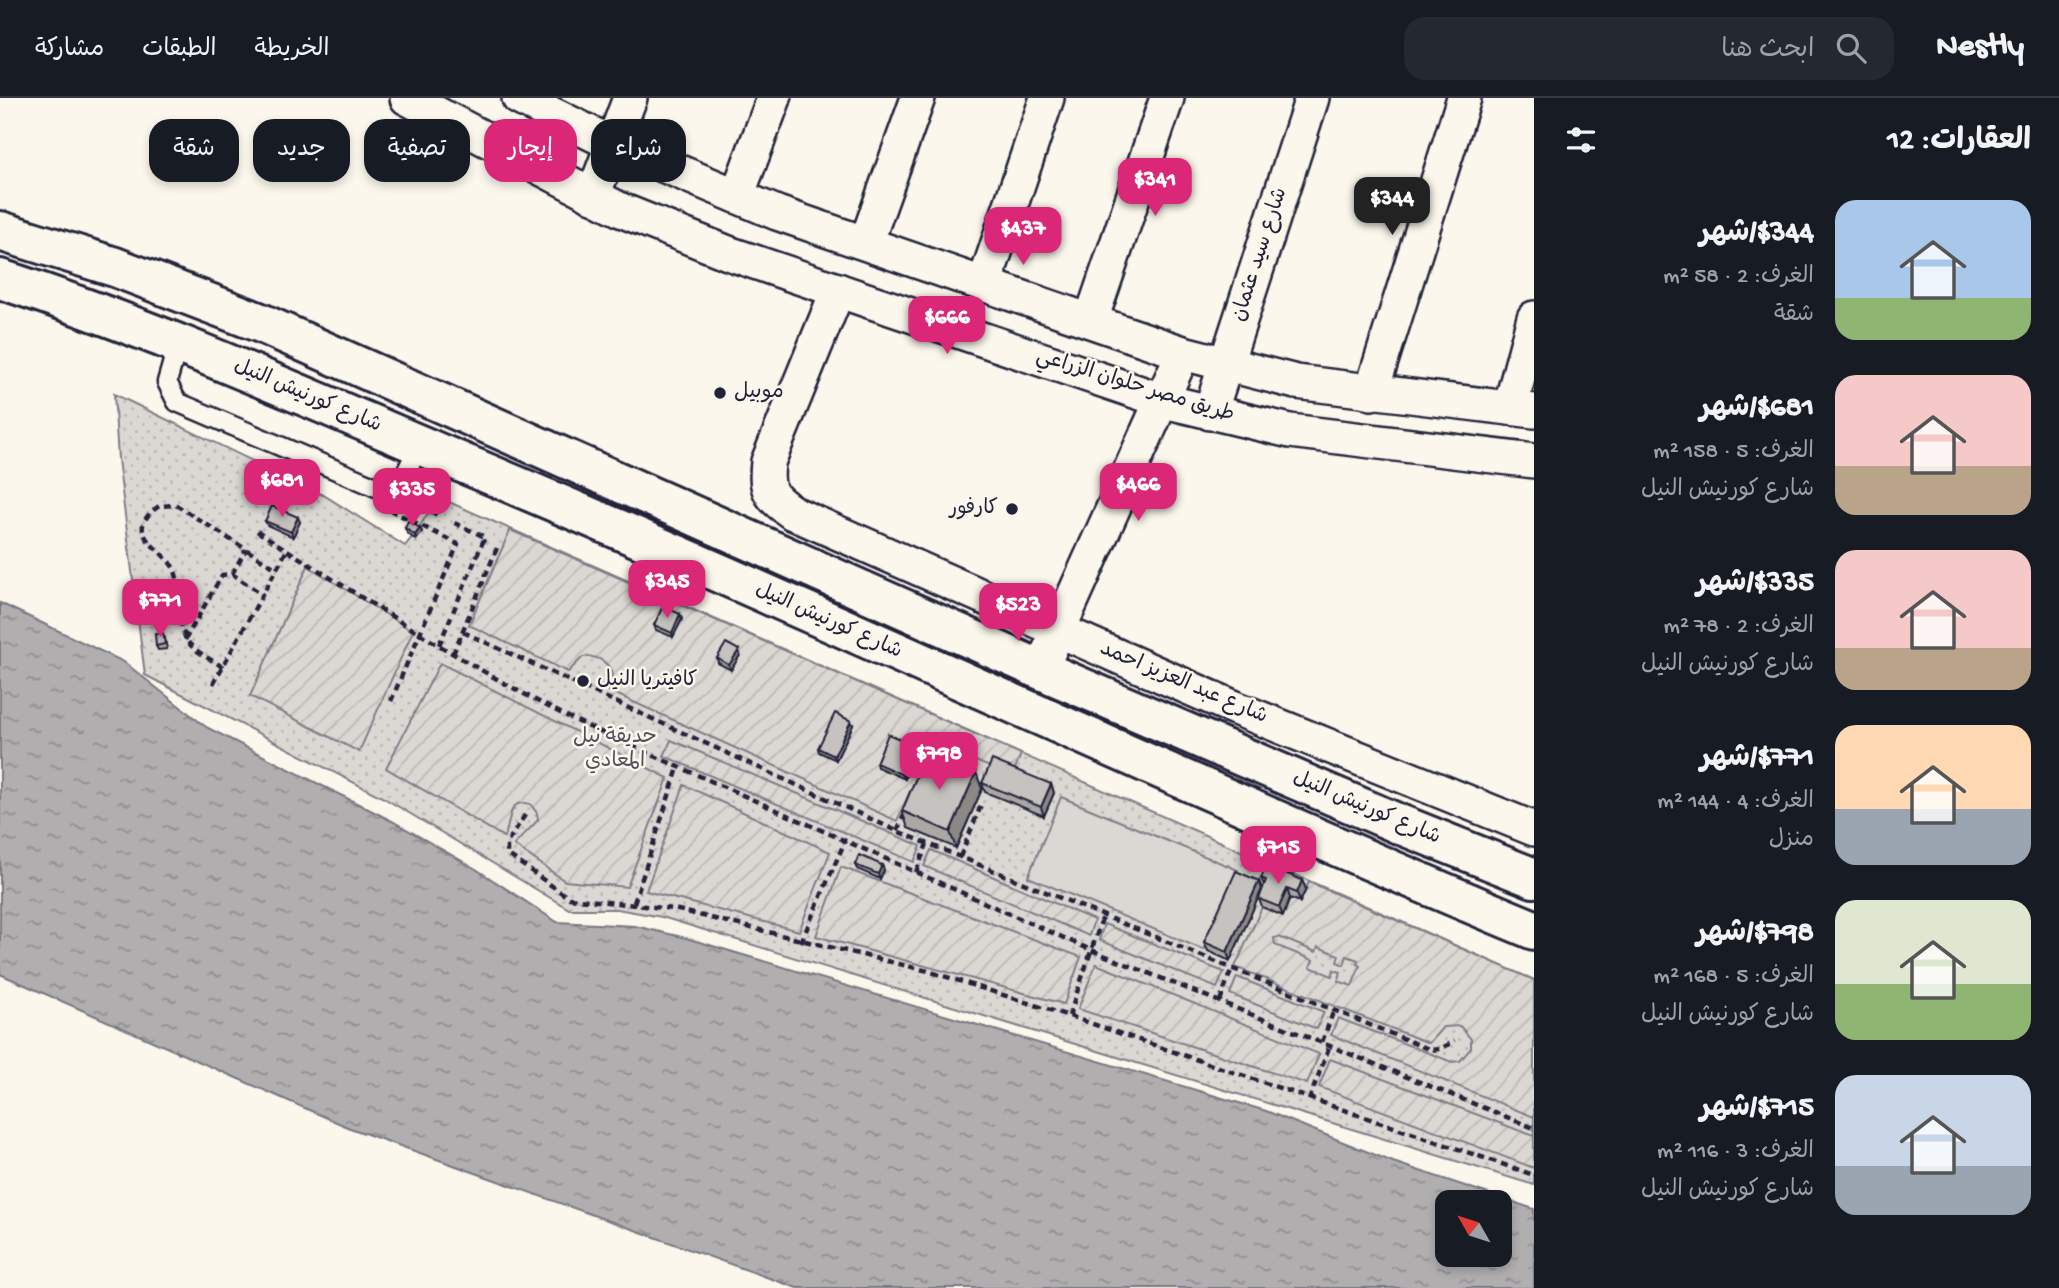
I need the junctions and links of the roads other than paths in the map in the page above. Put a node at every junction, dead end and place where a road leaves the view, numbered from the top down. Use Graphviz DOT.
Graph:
graph roads {
  1 [pos="407,98"];
  2 [pos="519,98"];
  3 [pos="630,98"];
  4 [pos="774,98"];
  5 [pos="918,98"];
  6 [pos="1047,98"];
  7 [pos="1167,98"];
  8 [pos="1311,98"];
  9 [pos="1464,98"];
  10 [pos="622,119"];
  11 [pos="591,133"];
  12 [pos="686,175"];
  13 [pos="598,182"];
  14 [pos="593,196"];
  15 [pos="737,196"];
  16 [pos="0,231"];
  17 [pos="866,243"];
  18 [pos="0,279"];
  19 [pos="985,282"];
  20 [pos="838,290"];
  21 [pos="1534,318"];
  22 [pos="1091,320"];
  23 [pos="178,344"];
  24 [pos="1183,353"];
  25 [pos="1226,365"];
  26 [pos="1371,393"];
  27 [pos="1164,401"];
  28 [pos="1522,410"];
  29 [pos="1210,413"];
  30 [pos="419,444"];
  31 [pos="1534,461"];
  32 [pos="1059,631"];
  33 [pos="1041,670"];
  34 [pos="1084,688"];
  35 [pos="1066,728"];
  36 [pos="1534,829"];
  37 [pos="1534,878"];
  38 [pos="1534,930"];
  1 -- 14 [label="street, طريق مصر حلوان الزراعي"];
  2 -- 11 [label="street"];
  3 -- 10 [label="street"];
  4 -- 15 [label="street"];
  5 -- 17 [label="street"];
  6 -- 19 [label="street"];
  7 -- 22 [label="street"];
  8 -- 25 [label="street, شارع سيد عثمان"];
  9 -- 26 [label="street"];
  12 -- 15 [label="street"];
  13 -- 14 [label="street"];
  14 -- 20 [label="street, طريق مصر حلوان الزراعي"];
  15 -- 17 [label="street"];
  16 -- 33 [label="highway, شارع كورنيش النيل"];
  17 -- 19 [label="street"];
  18 -- 23 [label="highway, شارع كورنيش النيل"];
  19 -- 22 [label="street"];
  20 -- 27 [label="street, طريق مصر حلوان الزراعي"];
  20 -- 32 [label="street, شارع عبد العزيز احمد"];
  21 -- 28 [label="street"];
  22 -- 24 [label="street"];
  23 -- 30 [label="highway, شارع كورنيش النيل"];
  23 -- 30 [label="lane"];
  24 -- 25 [label="street"];
  24 -- 27 [label="street"];
  25 -- 26 [label="street"];
  25 -- 29 [label="street, شارع سيد عثمان"];
  26 -- 28 [label="street"];
  27 -- 29 [label="street, طريق مصر حلوان الزراعي"];
  27 -- 32 [label="street"];
  29 -- 31 [label="street, طريق مصر حلوان الزراعي"];
  30 -- 35 [label="highway, شارع كورنيش النيل"];
  32 -- 33 [label="street"];
  32 -- 36 [label="street, شارع عبد العزيز احمد"];
  33 -- 34 [label="highway, شارع كورنيش النيل"];
  34 -- 35 [label="highway"];
  34 -- 37 [label="highway, شارع كورنيش النيل"];
  35 -- 38 [label="highway, شارع كورنيش النيل"];
}
